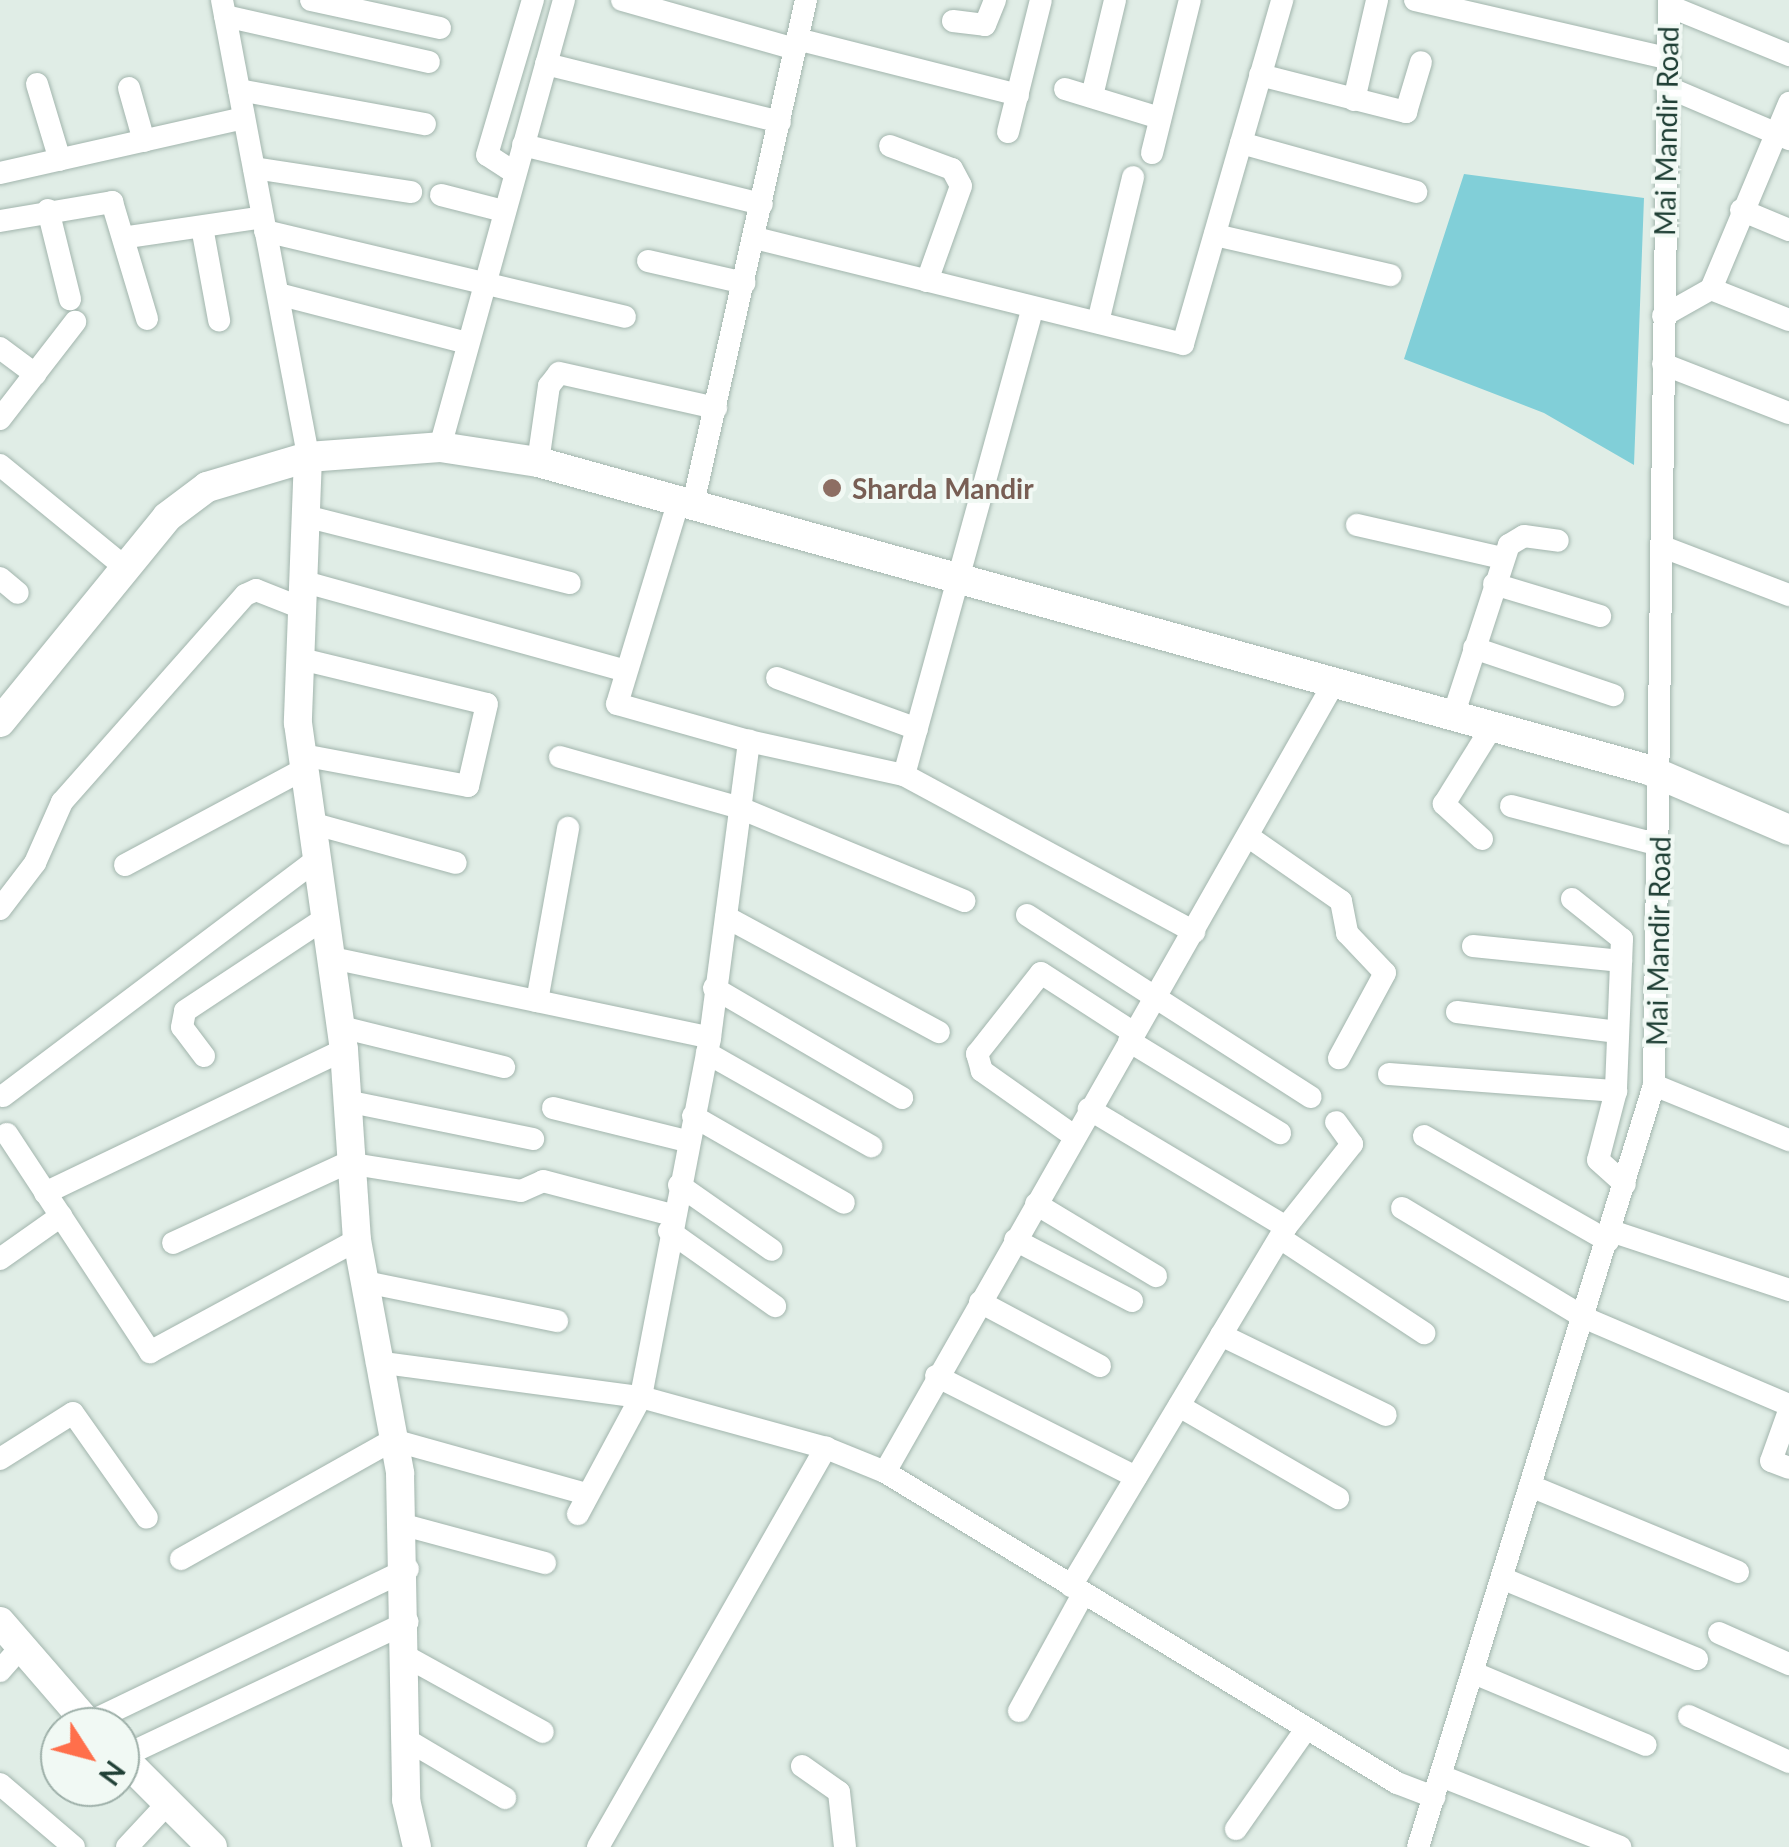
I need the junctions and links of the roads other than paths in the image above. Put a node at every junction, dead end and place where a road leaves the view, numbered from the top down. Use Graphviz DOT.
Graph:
graph roads {
  1 [pos="311,0"];
  2 [pos="533,0"];
  3 [pos="564,0"];
  4 [pos="622,0"];
  5 [pos="806,0"];
  6 [pos="995,0"];
  7 [pos="1041,0"];
  8 [pos="1115,0"];
  9 [pos="1190,0"];
  10 [pos="1282,0"];
  11 [pos="1377,0"];
  12 [pos="1417,0"];
  13 [pos="1669,3"];
  14 [pos="223,8"];
  15 [pos="953,21"];
  16 [pos="440,28"];
  17 [pos="796,44"];
  18 [pos="1789,55"];
  19 [pos="1668,58"];
  20 [pos="429,62"];
  21 [pos="1421,62"];
  22 [pos="546,64"];
  23 [pos="1260,75"];
  24 [pos="36,84"];
  25 [pos="1666,87"];
  26 [pos="129,88"];
  27 [pos="1064,89"];
  28 [pos="239,90"];
  29 [pos="1018,95"];
  30 [pos="1092,96"];
  31 [pos="1354,100"];
  32 [pos="1789,103"];
  33 [pos="244,118"];
  34 [pos="1160,118"];
  35 [pos="780,122"];
  36 [pos="424,124"];
  37 [pos="1008,132"];
  38 [pos="1781,136"];
  39 [pos="144,141"];
  40 [pos="1241,143"];
  41 [pos="523,145"];
  42 [pos="890,146"];
  43 [pos="1152,153"];
  44 [pos="60,160"];
  45 [pos="254,168"];
  46 [pos="0,173"];
  47 [pos="514,174"];
  48 [pos="1133,178"];
  49 [pos="411,192"];
  50 [pos="1416,192"];
  51 [pos="442,195"];
  52 [pos="762,204"];
  53 [pos="48,210"];
  54 [pos="504,210"];
  55 [pos="1742,210"];
  56 [pos="0,221"];
  57 [pos="264,224"];
  58 [pos="202,227"];
  59 [pos="1789,230"];
  60 [pos="1214,235"];
  61 [pos="128,238"];
  62 [pos="756,238"];
  63 [pos="648,260"];
  64 [pos="1390,275"];
  65 [pos="927,280"];
  66 [pos="485,282"];
  67 [pos="745,283"];
  68 [pos="1710,289"];
  69 [pos="278,294"];
  70 [pos="1033,306"];
  71 [pos="1664,316"];
  72 [pos="625,317"];
  73 [pos="147,319"];
  74 [pos="219,320"];
  75 [pos="1789,320"];
  76 [pos="1098,322"];
  77 [pos="468,343"];
  78 [pos="0,348"];
  79 [pos="1663,364"];
  80 [pos="35,374"];
  81 [pos="716,408"];
  82 [pos="1789,413"];
  83 [pos="0,420"];
  84 [pos="440,447"];
  85 [pos="308,456"];
  86 [pos="538,462"];
  87 [pos="0,465"];
  88 [pos="686,502"];
  89 [pos="309,517"];
  90 [pos="1357,526"];
  91 [pos="1558,541"];
  92 [pos="1662,547"];
  93 [pos="1502,558"];
  94 [pos="126,568"];
  95 [pos="960,578"];
  96 [pos="570,583"];
  97 [pos="1494,584"];
  98 [pos="304,596"];
  99 [pos="1789,596"];
  100 [pos="1600,616"];
  101 [pos="1474,648"];
  102 [pos="301,659"];
  103 [pos="625,671"];
  104 [pos="777,678"];
  105 [pos="1334,682"];
  106 [pos="1614,695"];
  107 [pos="6,704"];
  108 [pos="1453,716"];
  109 [pos="1492,727"];
  110 [pos="917,729"];
  111 [pos="749,741"];
  112 [pos="560,757"];
  113 [pos="303,762"];
  114 [pos="904,775"];
  115 [pos="1662,776"];
  116 [pos="1510,806"];
  117 [pos="740,808"];
  118 [pos="311,823"];
  119 [pos="568,828"];
  120 [pos="1789,830"];
  121 [pos="1248,837"];
  122 [pos="1482,839"];
  123 [pos="1660,845"];
  124 [pos="314,862"];
  125 [pos="456,863"];
  126 [pos="126,865"];
  127 [pos="1572,899"];
  128 [pos="965,901"];
  129 [pos="0,910"];
  130 [pos="1027,915"];
  131 [pos="726,916"];
  132 [pos="324,920"];
  133 [pos="1194,932"];
  134 [pos="1473,946"];
  135 [pos="332,958"];
  136 [pos="1621,961"];
  137 [pos="714,988"];
  138 [pos="1154,998"];
  139 [pos="537,1001"];
  140 [pos="1458,1012"];
  141 [pos="939,1032"];
  142 [pos="1618,1032"];
  143 [pos="1132,1037"];
  144 [pos="342,1039"];
  145 [pos="708,1046"];
  146 [pos="204,1056"];
  147 [pos="1339,1058"];
  148 [pos="504,1067"];
  149 [pos="1389,1074"];
  150 [pos="1654,1085"];
  151 [pos="1616,1091"];
  152 [pos="3,1096"];
  153 [pos="1311,1097"];
  154 [pos="902,1098"];
  155 [pos="346,1101"];
  156 [pos="553,1108"];
  157 [pos="1089,1109"];
  158 [pos="693,1116"];
  159 [pos="1336,1122"];
  160 [pos="1280,1133"];
  161 [pos="6,1134"];
  162 [pos="1074,1136"];
  163 [pos="1424,1136"];
  164 [pos="533,1139"];
  165 [pos="1789,1140"];
  166 [pos="686,1141"];
  167 [pos="871,1146"];
  168 [pos="347,1163"];
  169 [pos="1625,1184"];
  170 [pos="679,1185"];
  171 [pos="45,1193"];
  172 [pos="844,1202"];
  173 [pos="1036,1204"];
  174 [pos="1402,1208"];
  175 [pos="60,1216"];
  176 [pos="671,1223"];
  177 [pos="1283,1233"];
  178 [pos="1609,1236"];
  179 [pos="356,1240"];
  180 [pos="1016,1240"];
  181 [pos="173,1242"];
  182 [pos="772,1250"];
  183 [pos="0,1259"];
  184 [pos="1156,1276"];
  185 [pos="366,1282"];
  186 [pos="1789,1292"];
  187 [pos="980,1302"];
  188 [pos="1132,1302"];
  189 [pos="1789,1304"];
  190 [pos="776,1306"];
  191 [pos="1585,1318"];
  192 [pos="557,1322"];
  193 [pos="1424,1332"];
  194 [pos="1221,1336"];
  195 [pos="377,1362"];
  196 [pos="1100,1366"];
  197 [pos="936,1376"];
  198 [pos="641,1397"];
  199 [pos="1178,1406"];
  200 [pos="1789,1408"];
  201 [pos="1386,1415"];
  202 [pos="393,1440"];
  203 [pos="826,1448"];
  204 [pos="0,1459"];
  205 [pos="1789,1468"];
  206 [pos="885,1472"];
  207 [pos="1136,1476"];
  208 [pos="1533,1486"];
  209 [pos="1338,1498"];
  210 [pos="147,1518"];
  211 [pos="404,1525"];
  212 [pos="182,1559"];
  213 [pos="545,1563"];
  214 [pos="408,1568"];
  215 [pos="1738,1572"];
  216 [pos="1504,1579"];
  217 [pos="1077,1590"];
  218 [pos="0,1622"];
  219 [pos="408,1622"];
  220 [pos="1720,1633"];
  221 [pos="20,1647"];
  222 [pos="407,1657"];
  223 [pos="1697,1660"];
  224 [pos="1789,1664"];
  225 [pos="0,1671"];
  226 [pos="1474,1673"];
  227 [pos="74,1707"];
  228 [pos="126,1707"];
  229 [pos="1020,1710"];
  230 [pos="1689,1716"];
  231 [pos="1306,1729"];
  232 [pos="543,1732"];
  233 [pos="407,1740"];
  234 [pos="1646,1745"];
  235 [pos="140,1747"];
  236 [pos="1789,1762"];
  237 [pos="802,1766"];
  238 [pos="140,1775"];
  239 [pos="0,1784"];
  240 [pos="1438,1786"];
  241 [pos="506,1798"];
  242 [pos="168,1803"];
  243 [pos="1236,1829"];
  244 [pos="601,1846"];
  245 [pos="74,1847"];
  246 [pos="128,1847"];
  247 [pos="212,1847"];
  248 [pos="417,1847"];
  249 [pos="845,1847"];
  250 [pos="1418,1847"];
  251 [pos="1620,1847"];
  1 -- 16 [label="street"];
  2 -- 47 [label="street"];
  3 -- 22 [label="street"];
  4 -- 17 [label="street"];
  5 -- 17 [label="street"];
  6 -- 15 [label="street"];
  7 -- 29 [label="street"];
  8 -- 30 [label="street"];
  9 -- 34 [label="street"];
  10 -- 23 [label="street"];
  11 -- 31 [label="street"];
  12 -- 19 [label="street"];
  13 -- 18 [label="street"];
  13 -- 19 [label="street, Mai Mandir Road"];
  14 -- 20 [label="street"];
  14 -- 28 [label="street"];
  17 -- 29 [label="street"];
  17 -- 35 [label="street"];
  19 -- 25 [label="street, Mai Mandir Road"];
  21 -- 31 [label="street"];
  22 -- 35 [label="street"];
  22 -- 41 [label="street"];
  23 -- 31 [label="street"];
  23 -- 40 [label="street"];
  24 -- 44 [label="street"];
  25 -- 38 [label="street"];
  25 -- 71 [label="street, Mai Mandir Road"];
  26 -- 39 [label="street"];
  27 -- 30 [label="street"];
  28 -- 33 [label="street"];
  28 -- 36 [label="street"];
  29 -- 37 [label="street"];
  30 -- 34 [label="street"];
  32 -- 38 [label="street"];
  33 -- 39 [label="street"];
  33 -- 45 [label="street"];
  34 -- 43 [label="street"];
  35 -- 52 [label="street"];
  38 -- 55 [label="street"];
  39 -- 44 [label="street"];
  40 -- 50 [label="street"];
  40 -- 60 [label="street"];
  41 -- 47 [label="street"];
  41 -- 52 [label="street"];
  42 -- 65 [label="street"];
  44 -- 46 [label="street"];
  45 -- 49 [label="street"];
  45 -- 57 [label="street"];
  47 -- 54 [label="street"];
  48 -- 76 [label="street"];
  51 -- 54 [label="street"];
  52 -- 62 [label="street"];
  53 -- 56 [label="street"];
  53 -- 61 [label="street"];
  53 -- 80 [label="street"];
  54 -- 66 [label="street"];
  55 -- 59 [label="street"];
  55 -- 68 [label="street"];
  57 -- 58 [label="street"];
  57 -- 66 [label="street"];
  57 -- 69 [label="street"];
  58 -- 61 [label="street"];
  58 -- 74 [label="street"];
  60 -- 64 [label="street"];
  60 -- 76 [label="street"];
  61 -- 73 [label="street"];
  62 -- 65 [label="street"];
  62 -- 67 [label="street"];
  63 -- 67 [label="street"];
  65 -- 70 [label="street"];
  66 -- 72 [label="street"];
  66 -- 77 [label="street"];
  67 -- 81 [label="street"];
  68 -- 71 [label="street"];
  68 -- 75 [label="street"];
  69 -- 77 [label="street"];
  69 -- 85 [label="street"];
  70 -- 76 [label="street"];
  70 -- 95 [label="street"];
  71 -- 79 [label="street, Mai Mandir Road"];
  77 -- 84 [label="street"];
  78 -- 80 [label="street"];
  79 -- 82 [label="street"];
  79 -- 92 [label="street, Mai Mandir Road"];
  80 -- 83 [label="street"];
  81 -- 86 [label="street"];
  81 -- 88 [label="street"];
  84 -- 85 [label="main road"];
  84 -- 86 [label="main road"];
  85 -- 89 [label="street"];
  85 -- 94 [label="main road"];
  86 -- 88 [label="main road"];
  87 -- 94 [label="street"];
  88 -- 95 [label="main road"];
  88 -- 103 [label="street"];
  89 -- 96 [label="street"];
  89 -- 98 [label="street"];
  90 -- 93 [label="street"];
  91 -- 93 [label="street"];
  92 -- 99 [label="street"];
  92 -- 115 [label="street, Mai Mandir Road"];
  93 -- 97 [label="street"];
  94 -- 107 [label="main road"];
  95 -- 105 [label="main road"];
  95 -- 110 [label="street"];
  97 -- 100 [label="street"];
  97 -- 101 [label="street"];
  98 -- 102 [label="street"];
  98 -- 103 [label="street"];
  98 -- 129 [label="street"];
  101 -- 106 [label="street"];
  101 -- 108 [label="street"];
  102 -- 113 [label="street"];
  102 -- 113 [label="street"];
  103 -- 111 [label="street"];
  104 -- 110 [label="street"];
  105 -- 108 [label="main road"];
  105 -- 121 [label="street"];
  108 -- 109 [label="main road"];
  109 -- 115 [label="main road"];
  109 -- 122 [label="street"];
  110 -- 114 [label="street"];
  111 -- 114 [label="street"];
  111 -- 117 [label="street"];
  112 -- 117 [label="street"];
  113 -- 118 [label="street"];
  113 -- 126 [label="street"];
  114 -- 133 [label="street"];
  115 -- 120 [label="main road"];
  115 -- 123 [label="street, Mai Mandir Road"];
  116 -- 123 [label="street"];
  117 -- 128 [label="street"];
  117 -- 131 [label="street"];
  118 -- 124 [label="street"];
  118 -- 125 [label="street"];
  119 -- 139 [label="street"];
  121 -- 133 [label="street"];
  121 -- 147 [label="street"];
  123 -- 150 [label="street, Mai Mandir Road"];
  124 -- 132 [label="street"];
  124 -- 152 [label="street"];
  127 -- 136 [label="street"];
  130 -- 138 [label="street"];
  131 -- 137 [label="street"];
  131 -- 141 [label="street"];
  132 -- 135 [label="street"];
  132 -- 146 [label="street"];
  133 -- 138 [label="street"];
  134 -- 136 [label="street"];
  135 -- 139 [label="street"];
  135 -- 144 [label="street"];
  136 -- 142 [label="street"];
  137 -- 145 [label="street"];
  137 -- 154 [label="street"];
  138 -- 143 [label="street"];
  138 -- 153 [label="street"];
  139 -- 145 [label="street"];
  140 -- 142 [label="street"];
  142 -- 151 [label="street"];
  143 -- 157 [label="street"];
  143 -- 160 [label="street"];
  143 -- 162 [label="street"];
  144 -- 148 [label="street"];
  144 -- 155 [label="street"];
  144 -- 171 [label="street"];
  145 -- 158 [label="street"];
  145 -- 167 [label="street"];
  149 -- 151 [label="street"];
  150 -- 165 [label="street"];
  150 -- 169 [label="street, Mai Mandir Road"];
  151 -- 169 [label="street"];
  155 -- 164 [label="street"];
  155 -- 168 [label="street"];
  156 -- 166 [label="street"];
  157 -- 162 [label="street"];
  157 -- 177 [label="street"];
  158 -- 166 [label="street"];
  158 -- 172 [label="street"];
  159 -- 177 [label="street"];
  161 -- 171 [label="street"];
  162 -- 173 [label="street"];
  163 -- 178 [label="street"];
  166 -- 170 [label="street"];
  168 -- 176 [label="street"];
  168 -- 179 [label="street"];
  168 -- 181 [label="street"];
  169 -- 178 [label="street, Mai Mandir Road"];
  170 -- 176 [label="street"];
  170 -- 182 [label="street"];
  171 -- 175 [label="street"];
  173 -- 180 [label="street"];
  173 -- 184 [label="street"];
  174 -- 191 [label="street"];
  175 -- 179 [label="street"];
  175 -- 183 [label="street"];
  176 -- 190 [label="street"];
  176 -- 198 [label="street"];
  177 -- 193 [label="street"];
  177 -- 194 [label="street"];
  178 -- 186 [label="street"];
  178 -- 191 [label="street, Mai Mandir Road"];
  179 -- 185 [label="street"];
  180 -- 187 [label="street"];
  180 -- 188 [label="street"];
  185 -- 192 [label="street"];
  185 -- 195 [label="street"];
  186 -- 189 [label="street"];
  187 -- 196 [label="street"];
  187 -- 197 [label="street"];
  191 -- 200 [label="street"];
  191 -- 208 [label="street, Mai Mandir Road"];
  194 -- 199 [label="street"];
  194 -- 201 [label="street"];
  195 -- 198 [label="street"];
  195 -- 202 [label="street"];
  197 -- 206 [label="street"];
  197 -- 207 [label="street"];
  198 -- 202 [label="street"];
  198 -- 203 [label="street"];
  199 -- 207 [label="street"];
  199 -- 209 [label="street"];
  200 -- 205 [label="street"];
  202 -- 211 [label="street"];
  202 -- 212 [label="street"];
  203 -- 206 [label="street"];
  203 -- 244 [label="street"];
  204 -- 210 [label="street"];
  206 -- 217 [label="street"];
  207 -- 217 [label="street"];
  208 -- 215 [label="street"];
  208 -- 216 [label="street, Mai Mandir Road"];
  211 -- 213 [label="street"];
  211 -- 214 [label="street"];
  214 -- 219 [label="street"];
  214 -- 228 [label="street"];
  216 -- 223 [label="street"];
  216 -- 226 [label="street, Mai Mandir Road"];
  217 -- 229 [label="street"];
  217 -- 231 [label="street"];
  218 -- 221 [label="main road"];
  219 -- 222 [label="street"];
  219 -- 235 [label="street"];
  220 -- 224 [label="street"];
  221 -- 225 [label="street"];
  221 -- 227 [label="main road"];
  222 -- 232 [label="street"];
  222 -- 233 [label="street"];
  226 -- 234 [label="street"];
  226 -- 240 [label="street, Mai Mandir Road"];
  230 -- 236 [label="street"];
  231 -- 240 [label="street"];
  231 -- 243 [label="street"];
  233 -- 241 [label="street"];
  233 -- 248 [label="street"];
  237 -- 249 [label="street"];
  238 -- 242 [label="main road"];
  239 -- 245 [label="street"];
  240 -- 250 [label="street, Mai Mandir Road"];
  240 -- 251 [label="street"];
  242 -- 246 [label="street"];
  242 -- 247 [label="main road"];
}
